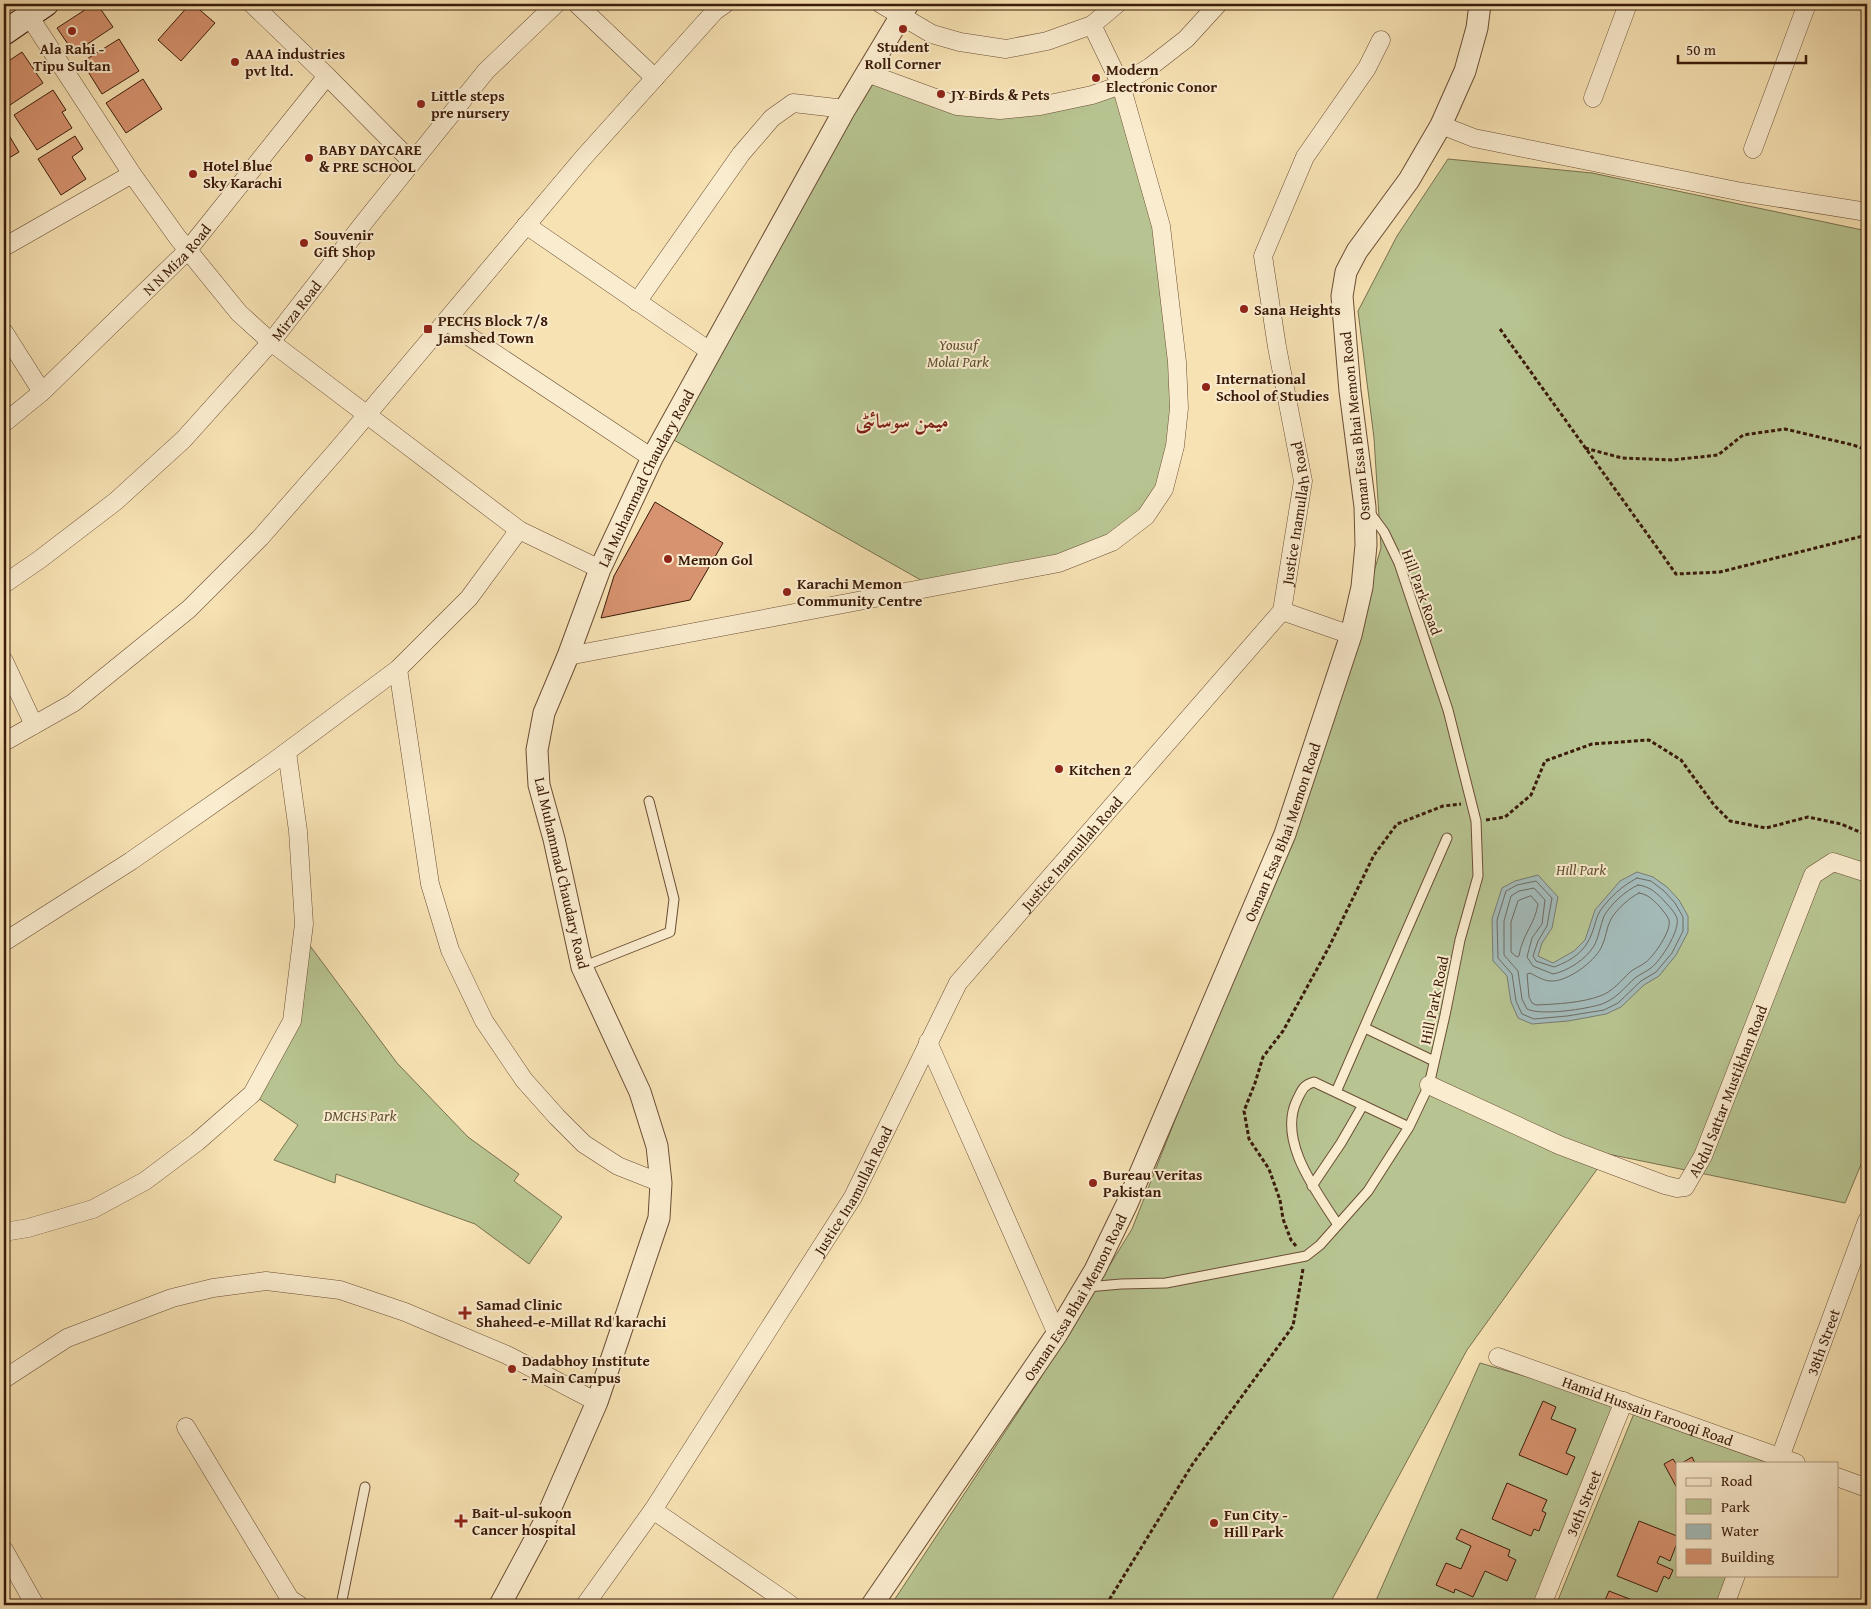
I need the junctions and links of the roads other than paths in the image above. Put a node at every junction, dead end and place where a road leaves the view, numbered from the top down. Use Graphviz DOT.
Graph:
graph roads {
  1 [pos="252,4"];
  2 [pos="556,4"];
  3 [pos="577,4"];
  4 [pos="725,4"];
  5 [pos="881,4"];
  6 [pos="1117,4"];
  7 [pos="1218,4"];
  8 [pos="1480,4"];
  9 [pos="1628,4"];
  10 [pos="1807,4"];
  11 [pos="37,10"];
  12 [pos="905,10"];
  13 [pos="1092,25"];
  14 [pos="4,33"];
  15 [pos="1381,40"];
  16 [pos="867,73"];
  17 [pos="327,76"];
  18 [pos="655,78"];
  19 [pos="1121,85"];
  20 [pos="1593,98"];
  21 [pos="845,109"];
  22 [pos="1441,125"];
  23 [pos="1753,149"];
  24 [pos="412,162"];
  25 [pos="132,174"];
  26 [pos="1867,212"];
  27 [pos="526,226"];
  28 [pos="4,247"];
  29 [pos="187,251"];
  30 [pos="637,302"];
  31 [pos="446,321"];
  32 [pos="4,332"];
  33 [pos="271,342"];
  34 [pos="711,352"];
  35 [pos="42,392"];
  36 [pos="366,416"];
  37 [pos="4,423"];
  38 [pos="652,458"];
  39 [pos="1365,507"];
  40 [pos="519,530"];
  41 [pos="600,569"];
  42 [pos="4,584"];
  43 [pos="1282,611"];
  44 [pos="1351,635"];
  45 [pos="568,656"];
  46 [pos="4,661"];
  47 [pos="398,669"];
  48 [pos="34,725"];
  49 [pos="4,742"];
  50 [pos="287,752"];
  51 [pos="649,800"];
  52 [pos="1447,838"];
  53 [pos="1867,873"];
  54 [pos="4,942"];
  55 [pos="582,967"];
  56 [pos="1365,1028"];
  57 [pos="928,1042"];
  58 [pos="1434,1061"];
  59 [pos="1429,1085"];
  60 [pos="1336,1092"];
  61 [pos="1363,1105"];
  62 [pos="1409,1128"];
  63 [pos="661,1183"];
  64 [pos="1312,1186"];
  65 [pos="1867,1221"];
  66 [pos="1338,1225"];
  67 [pos="4,1232"];
  68 [pos="1085,1287"];
  69 [pos="1057,1334"];
  70 [pos="1498,1357"];
  71 [pos="4,1379"];
  72 [pos="1624,1401"];
  73 [pos="597,1402"];
  74 [pos="186,1427"];
  75 [pos="1785,1461"];
  76 [pos="1838,1477"];
  77 [pos="365,1487"];
  78 [pos="1867,1488"];
  79 [pos="653,1510"];
  80 [pos="4,1550"];
  81 [pos="1736,1576"];
  82 [pos="35,1605"];
  83 [pos="299,1605"];
  84 [pos="341,1605"];
  85 [pos="500,1605"];
  86 [pos="585,1605"];
  87 [pos="791,1605"];
  88 [pos="872,1605"];
  89 [pos="1542,1605"];
  90 [pos="1725,1605"];
  1 -- 17 [label="street"];
  2 -- 24 [label="street, Mirza Road"];
  3 -- 18 [label="street"];
  4 -- 18 [label="street"];
  5 -- 12 [label="street"];
  6 -- 13 [label="street"];
  7 -- 19 [label="street"];
  8 -- 22 [label="street, Osman Essa Bhai Memon Road"];
  9 -- 20 [label="street"];
  10 -- 23 [label="street"];
  11 -- 14 [label="main road"];
  11 -- 25 [label="street"];
  12 -- 13 [label="street"];
  12 -- 16 [label="street, Lal Muhammad Chaudary Road"];
  13 -- 19 [label="street"];
  15 -- 43 [label="street, Justice Inamullah Road"];
  16 -- 19 [label="street"];
  16 -- 21 [label="street, Lal Muhammad Chaudary Road"];
  17 -- 24 [label="street"];
  17 -- 29 [label="street, N N Miza Road"];
  18 -- 27 [label="street"];
  19 -- 45 [label="street"];
  21 -- 30 [label="street"];
  21 -- 34 [label="street, Lal Muhammad Chaudary Road"];
  22 -- 26 [label="street"];
  22 -- 39 [label="street, Osman Essa Bhai Memon Road"];
  24 -- 33 [label="street, Mirza Road"];
  25 -- 28 [label="street"];
  25 -- 29 [label="street"];
  27 -- 30 [label="street"];
  27 -- 31 [label="street"];
  29 -- 33 [label="street"];
  29 -- 35 [label="street, N N Miza Road"];
  30 -- 34 [label="street"];
  31 -- 36 [label="street"];
  31 -- 38 [label="street"];
  32 -- 35 [label="street"];
  33 -- 36 [label="street"];
  33 -- 42 [label="street, Mirza Road"];
  34 -- 38 [label="street, Lal Muhammad Chaudary Road"];
  35 -- 37 [label="street, N N Miza Road"];
  36 -- 40 [label="street"];
  36 -- 48 [label="street"];
  38 -- 41 [label="street, Lal Muhammad Chaudary Road"];
  39 -- 44 [label="street, Osman Essa Bhai Memon Road"];
  39 -- 58 [label="lane, Hill Park Road"];
  40 -- 41 [label="street"];
  40 -- 47 [label="street"];
  41 -- 45 [label="street, Lal Muhammad Chaudary Road"];
  43 -- 44 [label="street"];
  43 -- 57 [label="street, Justice Inamullah Road"];
  44 -- 68 [label="street, Osman Essa Bhai Memon Road"];
  45 -- 55 [label="street, Lal Muhammad Chaudary Road"];
  46 -- 48 [label="street"];
  47 -- 50 [label="street"];
  47 -- 63 [label="street"];
  48 -- 49 [label="street"];
  50 -- 54 [label="street"];
  50 -- 67 [label="street"];
  51 -- 55 [label="lane"];
  52 -- 56 [label="lane"];
  53 -- 59 [label="street, Abdul Sattar Mustikhan Road"];
  55 -- 63 [label="street, Lal Muhammad Chaudary Road"];
  56 -- 58 [label="lane"];
  56 -- 60 [label="lane"];
  57 -- 69 [label="street"];
  57 -- 79 [label="street, Justice Inamullah Road"];
  58 -- 59 [label="lane, Hill Park Road"];
  59 -- 62 [label="lane, Hill Park Road"];
  60 -- 61 [label="lane"];
  60 -- 64 [label="lane"];
  61 -- 62 [label="lane"];
  61 -- 64 [label="lane"];
  62 -- 66 [label="lane, Hill Park Road"];
  63 -- 73 [label="street, Lal Muhammad Chaudary Road"];
  64 -- 66 [label="lane"];
  65 -- 75 [label="street, 38th Street"];
  66 -- 68 [label="lane, Hill Park Road"];
  68 -- 69 [label="street, Osman Essa Bhai Memon Road"];
  69 -- 88 [label="street, Osman Essa Bhai Memon Road"];
  70 -- 72 [label="street, Hamid Hussain Farooqi Road"];
  71 -- 73 [label="street"];
  72 -- 75 [label="street, Hamid Hussain Farooqi Road"];
  72 -- 89 [label="street, 36th Street"];
  73 -- 85 [label="street, Lal Muhammad Chaudary Road"];
  74 -- 83 [label="street"];
  76 -- 78 [label="street"];
  77 -- 84 [label="lane"];
  79 -- 86 [label="street, Justice Inamullah Road"];
  79 -- 87 [label="street"];
  80 -- 82 [label="street"];
  81 -- 90 [label="street"];
}
